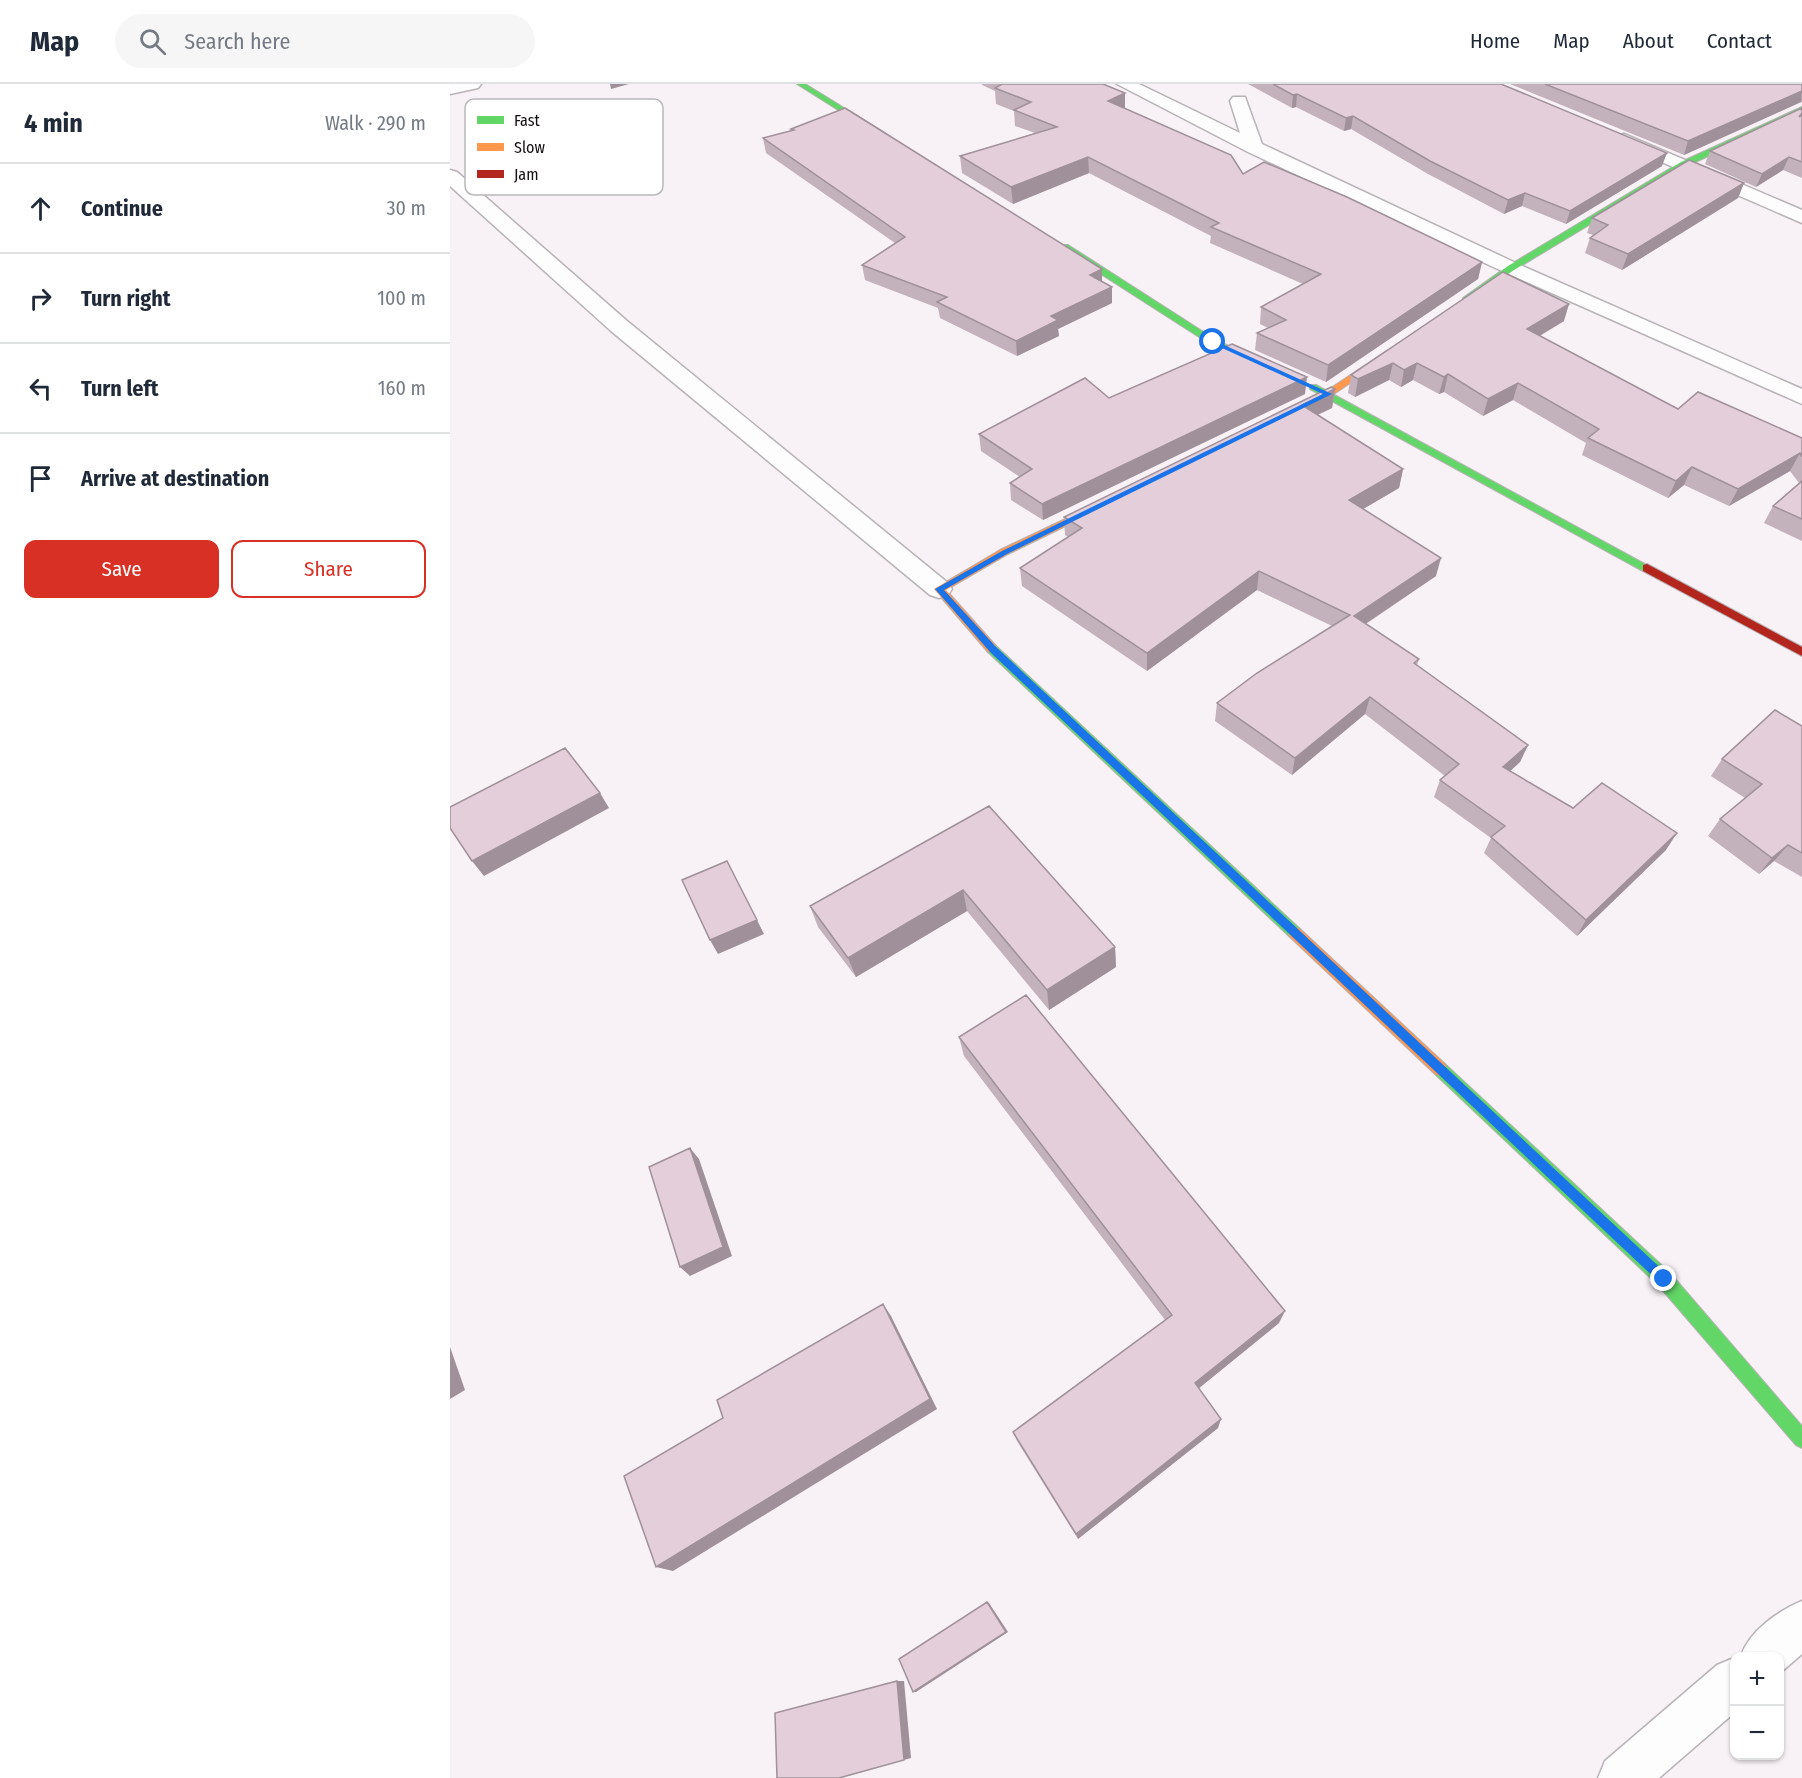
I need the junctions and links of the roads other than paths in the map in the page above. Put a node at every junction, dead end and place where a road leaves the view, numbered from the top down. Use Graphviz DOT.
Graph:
graph roads {
  1 [pos="472,84"];
  2 [pos="800,84"];
  3 [pos="1126,84"];
  4 [pos="450,89"];
  5 [pos="1239,101"];
  6 [pos="1802,109"];
  7 [pos="1608,133"];
  8 [pos="888,138"];
  9 [pos="1254,148"];
  10 [pos="1684,164"];
  11 [pos="450,176"];
  12 [pos="465,189"];
  13 [pos="471,195"];
  14 [pos="1802,217"];
  15 [pos="1056,241"];
  16 [pos="1511,268"];
  17 [pos="1453,308"];
  18 [pos="1395,348"];
  19 [pos="1276,370"];
  20 [pos="1297,380"];
  21 [pos="1328,394"];
  22 [pos="1802,398"];
  23 [pos="1287,414"];
  24 [pos="1119,496"];
  25 [pos="939,589"];
  26 [pos="1802,652"];
  27 [pos="1802,1439"];
  28 [pos="1802,1624"];
  29 [pos="1769,1652"];
  30 [pos="1730,1685"];
  31 [pos="1622,1778"];
  1 -- 4 [label="street"];
  2 -- 8 [label="street"];
  3 -- 9 [label="street"];
  5 -- 9 [label="street"];
  6 -- 10 [label="street"];
  7 -- 10 [label="street"];
  9 -- 16 [label="street"];
  10 -- 14 [label="street"];
  10 -- 16 [label="street"];
  11 -- 12 [label="street"];
  13 -- 25 [label="street"];
  15 -- 19 [label="street"];
  16 -- 17 [label="street"];
  16 -- 22 [label="street"];
  18 -- 21 [label="street"];
  20 -- 21 [label="street"];
  21 -- 23 [label="street"];
  21 -- 26 [label="street"];
  24 -- 25 [label="street"];
  25 -- 27 [label="street"];
  28 -- 29 [label="street"];
  30 -- 31 [label="street"];
}
